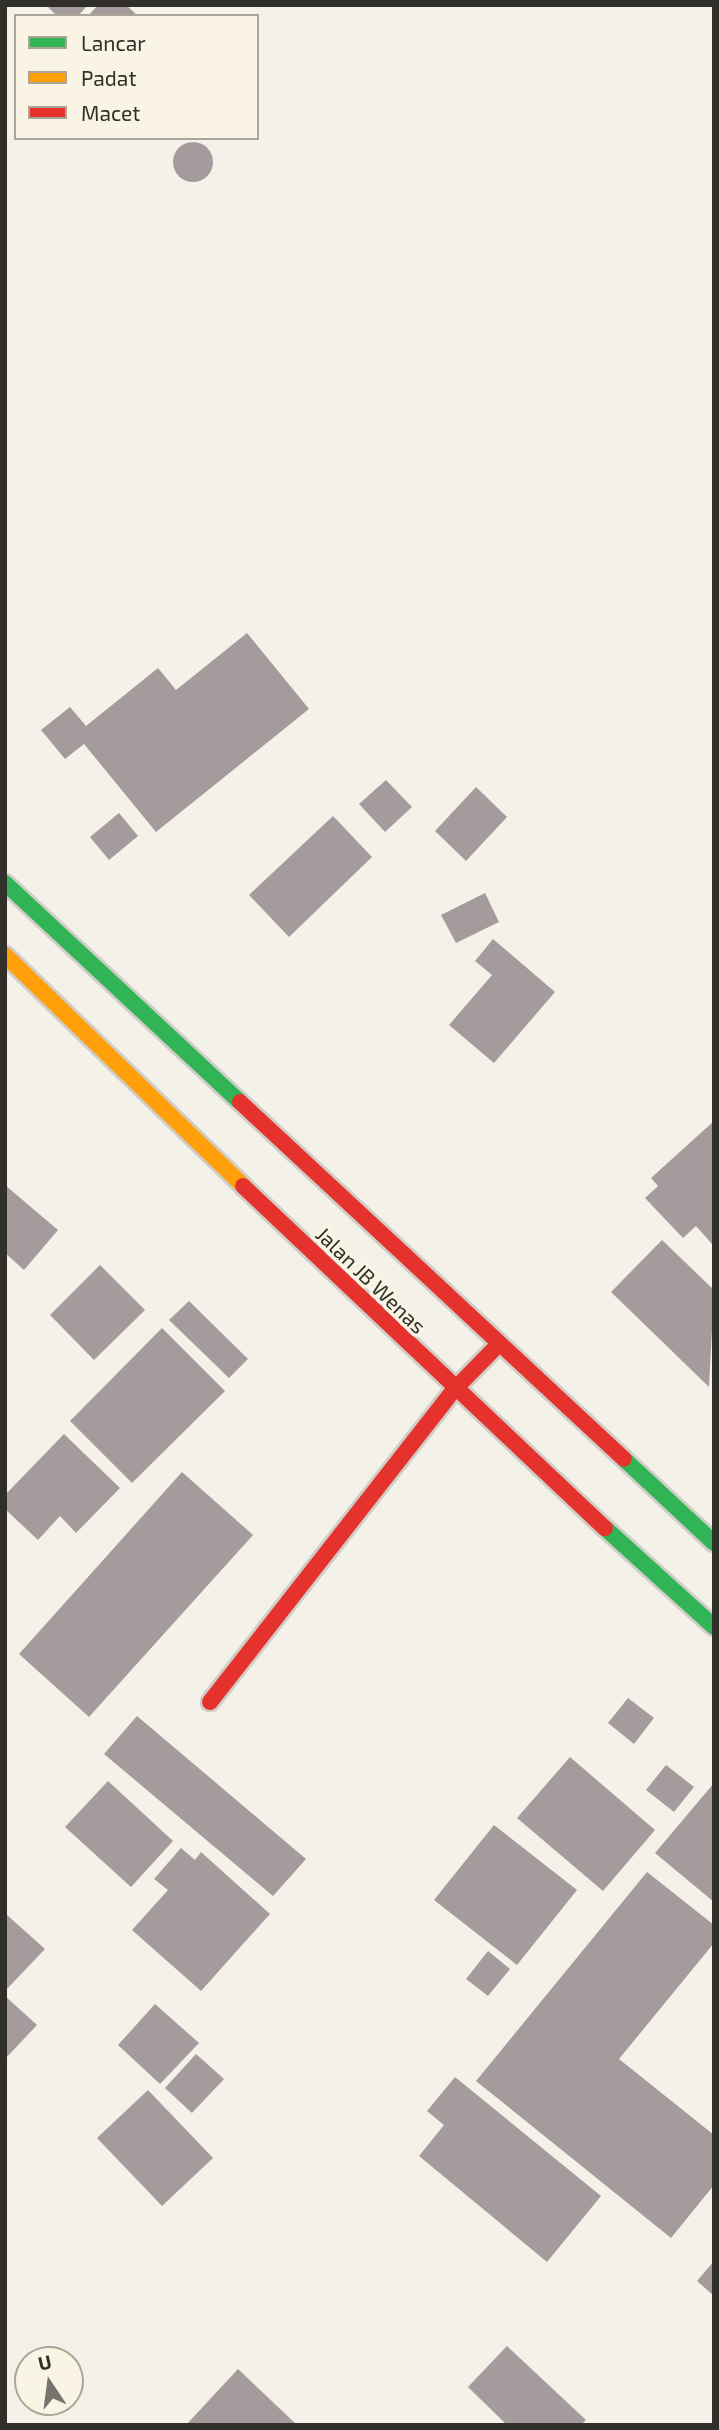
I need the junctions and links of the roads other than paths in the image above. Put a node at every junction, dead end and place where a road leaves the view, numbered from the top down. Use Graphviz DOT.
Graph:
graph roads {
  1 [pos="5,883"];
  2 [pos="5,955"];
  3 [pos="497,1346"];
  4 [pos="454,1390"];
  5 [pos="714,1543"];
  6 [pos="714,1627"];
  7 [pos="209,1702"];
  1 -- 3 [label="main road, Jalan JB Wenas"];
  2 -- 4 [label="main road, Jalan JB Wenas"];
  3 -- 4 [label="main road"];
  3 -- 5 [label="main road, Jalan JB Wenas"];
  4 -- 6 [label="main road, Jalan JB Wenas"];
  4 -- 7 [label="main road"];
}
